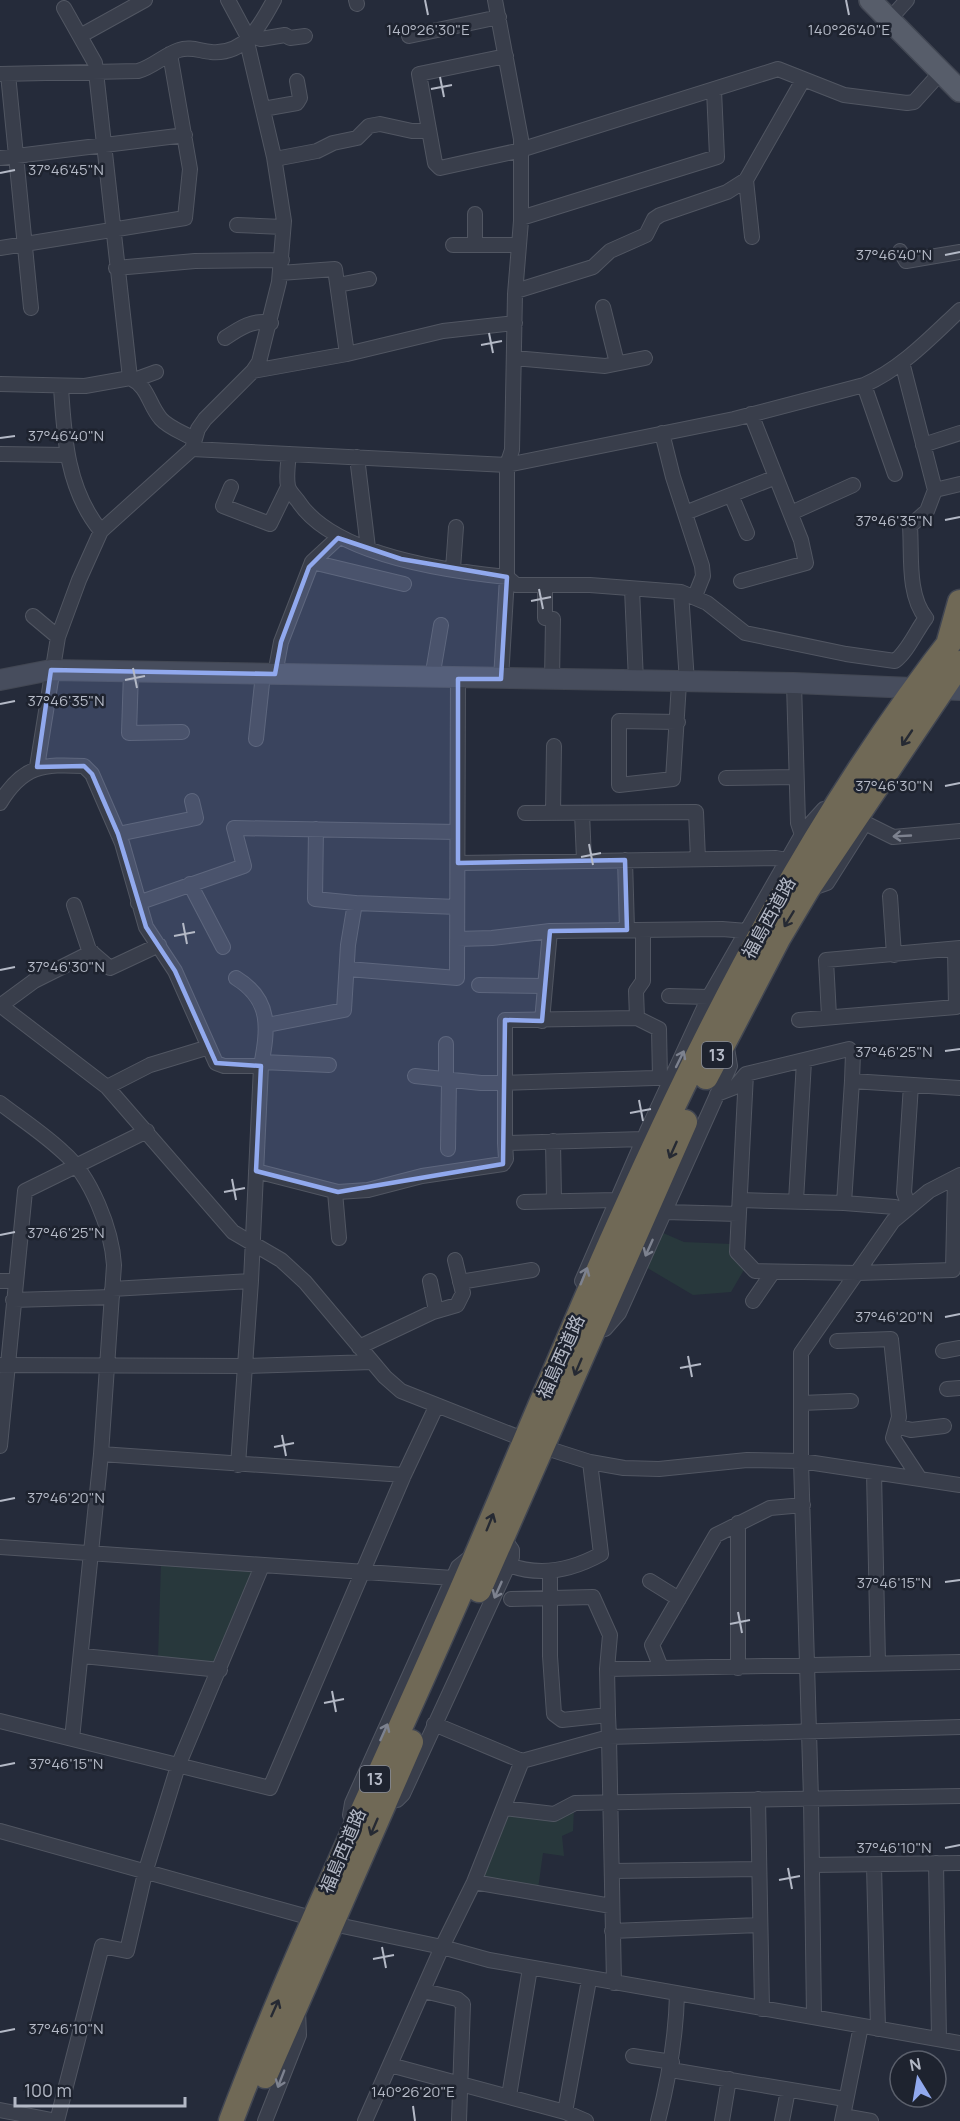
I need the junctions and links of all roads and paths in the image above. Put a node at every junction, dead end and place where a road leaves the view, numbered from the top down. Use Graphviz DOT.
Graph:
graph roads {
  1 [pos="145,0"];
  2 [pos="228,0"];
  3 [pos="274,0"];
  4 [pos="495,0"];
  5 [pos="870,0"];
  6 [pos="907,0"];
  7 [pos="126,5"];
  8 [pos="64,8"];
  9 [pos="499,17"];
  10 [pos="889,20"];
  11 [pos="80,36"];
  12 [pos="305,36"];
  13 [pos="409,36"];
  14 [pos="249,39"];
  15 [pos="170,54"];
  16 [pos="506,56"];
  17 [pos="95,70"];
  18 [pos="942,71"];
  19 [pos="4,74"];
  20 [pos="803,80"];
  21 [pos="297,81"];
  22 [pos="714,90"];
  23 [pos="960,92"];
  24 [pos="263,109"];
  25 [pos="429,131"];
  26 [pos="185,135"];
  27 [pos="103,145"];
  28 [pos="521,149"];
  29 [pos="17,156"];
  30 [pos="0,158"];
  31 [pos="274,159"];
  32 [pos="746,180"];
  33 [pos="475,214"];
  34 [pos="521,218"];
  35 [pos="237,225"];
  36 [pos="283,227"];
  37 [pos="113,231"];
  38 [pos="752,237"];
  39 [pos="26,245"];
  40 [pos="453,245"];
  41 [pos="474,245"];
  42 [pos="519,245"];
  43 [pos="0,248"];
  44 [pos="900,251"];
  45 [pos="960,252"];
  46 [pos="281,267"];
  47 [pos="116,268"];
  48 [pos="369,279"];
  49 [pos="338,285"];
  50 [pos="516,291"];
  51 [pos="603,307"];
  52 [pos="31,308"];
  53 [pos="960,310"];
  54 [pos="271,323"];
  55 [pos="515,323"];
  56 [pos="225,338"];
  57 [pos="347,354"];
  58 [pos="514,358"];
  59 [pos="645,358"];
  60 [pos="902,362"];
  61 [pos="617,363"];
  62 [pos="253,371"];
  63 [pos="156,372"];
  64 [pos="132,379"];
  65 [pos="0,384"];
  66 [pos="864,385"];
  67 [pos="61,387"];
  68 [pos="751,414"];
  69 [pos="662,433"];
  70 [pos="960,433"];
  71 [pos="193,444"];
  72 [pos="923,446"];
  73 [pos="0,454"];
  74 [pos="289,454"];
  75 [pos="67,455"];
  76 [pos="357,457"];
  77 [pos="507,465"];
  78 [pos="895,474"];
  79 [pos="776,477"];
  80 [pos="853,484"];
  81 [pos="960,484"];
  82 [pos="231,487"];
  83 [pos="288,487"];
  84 [pos="935,490"];
  85 [pos="731,495"];
  86 [pos="685,513"];
  87 [pos="791,513"];
  88 [pos="456,527"];
  89 [pos="101,531"];
  90 [pos="747,533"];
  91 [pos="338,538"];
  92 [pos="368,548"];
  93 [pos="312,562"];
  94 [pos="453,569"];
  95 [pos="507,577"];
  96 [pos="741,581"];
  97 [pos="404,584"];
  98 [pos="545,587"];
  99 [pos="632,590"];
  100 [pos="681,592"];
  101 [pos="695,596"];
  102 [pos="960,602"];
  103 [pos="33,616"];
  104 [pos="441,625"];
  105 [pos="58,637"];
  106 [pos="956,646"];
  107 [pos="51,670"];
  108 [pos="131,672"];
  109 [pos="269,674"];
  110 [pos="432,678"];
  111 [pos="458,679"];
  112 [pos="501,679"];
  113 [pos="0,680"];
  114 [pos="552,680"];
  115 [pos="636,681"];
  116 [pos="683,682"];
  117 [pos="794,684"];
  118 [pos="915,688"];
  119 [pos="950,690"];
  120 [pos="678,722"];
  121 [pos="182,732"];
  122 [pos="256,739"];
  123 [pos="554,746"];
  124 [pos="37,767"];
  125 [pos="796,777"];
  126 [pos="726,778"];
  127 [pos="192,801"];
  128 [pos="0,803"];
  129 [pos="833,807"];
  130 [pos="525,813"];
  131 [pos="553,813"];
  132 [pos="582,813"];
  133 [pos="316,829"];
  134 [pos="960,831"];
  135 [pos="458,832"];
  136 [pos="118,834"];
  137 [pos="802,835"];
  138 [pos="698,859"];
  139 [pos="584,860"];
  140 [pos="787,860"];
  141 [pos="625,861"];
  142 [pos="458,863"];
  143 [pos="190,884"];
  144 [pos="807,890"];
  145 [pos="890,896"];
  146 [pos="138,903"];
  147 [pos="355,903"];
  148 [pos="74,905"];
  149 [pos="457,907"];
  150 [pos="627,930"];
  151 [pos="550,931"];
  152 [pos="643,931"];
  153 [pos="747,931"];
  154 [pos="457,939"];
  155 [pos="159,945"];
  156 [pos="223,947"];
  157 [pos="958,949"];
  158 [pos="92,952"];
  159 [pos="894,955"];
  160 [pos="348,969"];
  161 [pos="236,978"];
  162 [pos="479,985"];
  163 [pos="544,986"];
  164 [pos="669,996"];
  165 [pos="710,997"];
  166 [pos="0,1006"];
  167 [pos="829,1016"];
  168 [pos="637,1018"];
  169 [pos="799,1020"];
  170 [pos="542,1021"];
  171 [pos="267,1026"];
  172 [pos="725,1040"];
  173 [pos="446,1044"];
  174 [pos="209,1047"];
  175 [pos="804,1061"];
  176 [pos="262,1064"];
  177 [pos="329,1065"];
  178 [pos="747,1074"];
  179 [pos="416,1076"];
  180 [pos="447,1079"];
  181 [pos="664,1080"];
  182 [pos="852,1081"];
  183 [pos="504,1083"];
  184 [pos="911,1085"];
  185 [pos="107,1087"];
  186 [pos="960,1088"];
  187 [pos="717,1094"];
  188 [pos="0,1103"];
  189 [pos="147,1131"];
  190 [pos="643,1139"];
  191 [pos="553,1141"];
  192 [pos="505,1143"];
  193 [pos="448,1149"];
  194 [pos="75,1166"];
  195 [pos="256,1171"];
  196 [pos="958,1176"];
  197 [pos="335,1192"];
  198 [pos="554,1200"];
  199 [pos="616,1200"];
  200 [pos="796,1201"];
  201 [pos="524,1202"];
  202 [pos="844,1203"];
  203 [pos="739,1207"];
  204 [pos="906,1208"];
  205 [pos="665,1212"];
  206 [pos="957,1234"];
  207 [pos="339,1238"];
  208 [pos="254,1242"];
  209 [pos="455,1260"];
  210 [pos="532,1270"];
  211 [pos="773,1272"];
  212 [pos="858,1273"];
  213 [pos="0,1281"];
  214 [pos="15,1281"];
  215 [pos="251,1281"];
  216 [pos="429,1281"];
  217 [pos="460,1282"];
  218 [pos="112,1293"];
  219 [pos="13,1300"];
  220 [pos="753,1301"];
  221 [pos="436,1311"];
  222 [pos="593,1332"];
  223 [pos="837,1341"];
  224 [pos="359,1347"];
  225 [pos="960,1348"];
  226 [pos="564,1349"];
  227 [pos="943,1351"];
  228 [pos="372,1362"];
  229 [pos="4,1365"];
  230 [pos="106,1366"];
  231 [pos="246,1366"];
  232 [pos="851,1401"];
  233 [pos="801,1403"];
  234 [pos="436,1407"];
  235 [pos="897,1426"];
  236 [pos="944,1426"];
  237 [pos="534,1443"];
  238 [pos="0,1446"];
  239 [pos="101,1454"];
  240 [pos="801,1461"];
  241 [pos="590,1462"];
  242 [pos="238,1464"];
  243 [pos="874,1472"];
  244 [pos="404,1475"];
  245 [pos="920,1479"];
  246 [pos="960,1485"];
  247 [pos="803,1505"];
  248 [pos="738,1523"];
  249 [pos="503,1537"];
  250 [pos="0,1547"];
  251 [pos="478,1552"];
  252 [pos="92,1553"];
  253 [pos="509,1565"];
  254 [pos="262,1566"];
  255 [pos="362,1572"];
  256 [pos="550,1572"];
  257 [pos="453,1578"];
  258 [pos="650,1581"];
  259 [pos="551,1596"];
  260 [pos="511,1599"];
  261 [pos="679,1599"];
  262 [pos="83,1656"];
  263 [pos="960,1662"];
  264 [pos="878,1663"];
  265 [pos="808,1665"];
  266 [pos="661,1668"];
  267 [pos="738,1668"];
  268 [pos="607,1669"];
  269 [pos="220,1670"];
  270 [pos="608,1715"];
  271 [pos="0,1721"];
  272 [pos="434,1725"];
  273 [pos="960,1727"];
  274 [pos="808,1731"];
  275 [pos="609,1737"];
  276 [pos="72,1739"];
  277 [pos="522,1761"];
  278 [pos="177,1766"];
  279 [pos="960,1796"];
  280 [pos="386,1798"];
  281 [pos="758,1799"];
  282 [pos="811,1799"];
  283 [pos="609,1803"];
  284 [pos="504,1808"];
  285 [pos="355,1824"];
  286 [pos="0,1831"];
  287 [pos="936,1863"];
  288 [pos="960,1863"];
  289 [pos="812,1865"];
  290 [pos="874,1865"];
  291 [pos="759,1869"];
  292 [pos="612,1871"];
  293 [pos="145,1873"];
  294 [pos="474,1882"];
  295 [pos="611,1906"];
  296 [pos="323,1921"];
  297 [pos="759,1925"];
  298 [pos="612,1931"];
  299 [pos="442,1947"];
  300 [pos="530,1968"];
  301 [pos="589,1980"];
  302 [pos="614,1983"];
  303 [pos="424,1991"];
  304 [pos="677,1994"];
  305 [pos="297,2003"];
  306 [pos="762,2009"];
  307 [pos="814,2017"];
  308 [pos="861,2026"];
  309 [pos="878,2029"];
  310 [pos="262,2038"];
  311 [pos="939,2039"];
  312 [pos="960,2043"];
  313 [pos="633,2056"];
  314 [pos="390,2065"];
  315 [pos="671,2066"];
  316 [pos="729,2079"];
  317 [pos="460,2083"];
  318 [pos="788,2090"];
  319 [pos="509,2096"];
  320 [pos="845,2099"];
  321 [pos="0,2110"];
  322 [pos="565,2112"];
  323 [pos="842,2119"];
  324 [pos="57,2121"];
  325 [pos="219,2121"];
  326 [pos="231,2121"];
  327 [pos="246,2121"];
  328 [pos="265,2121"];
  329 [pos="365,2121"];
  330 [pos="459,2121"];
  331 [pos="586,2121"];
  332 [pos="658,2121"];
  333 [pos="722,2121"];
  334 [pos="782,2121"];
  335 [pos="871,2121"];
  1 -- 7 [label="street"];
  2 -- 14 [label="street"];
  3 -- 14 [label="street"];
  4 -- 9 [label="street"];
  5 -- 10 [label="main road"];
  6 -- 10 [label="street"];
  7 -- 11 [label="street"];
  8 -- 11 [label="street"];
  9 -- 13 [label="street"];
  9 -- 16 [label="street"];
  10 -- 18 [label="main road"];
  11 -- 17 [label="street"];
  12 -- 14 [label="street"];
  14 -- 15 [label="street"];
  14 -- 24 [label="street"];
  15 -- 17 [label="street"];
  15 -- 26 [label="street"];
  16 -- 25 [label="street"];
  16 -- 28 [label="street"];
  17 -- 19 [label="street"];
  17 -- 27 [label="street"];
  18 -- 20 [label="street"];
  18 -- 23 [label="main road"];
  19 -- 29 [label="street"];
  20 -- 22 [label="street"];
  20 -- 32 [label="street"];
  21 -- 24 [label="street"];
  22 -- 28 [label="street"];
  22 -- 34 [label="street"];
  24 -- 31 [label="street"];
  25 -- 28 [label="street"];
  25 -- 31 [label="street"];
  26 -- 27 [label="street"];
  26 -- 37 [label="street"];
  27 -- 29 [label="street"];
  27 -- 37 [label="street"];
  28 -- 34 [label="street"];
  29 -- 30 [label="street"];
  29 -- 39 [label="street"];
  31 -- 36 [label="street"];
  32 -- 38 [label="street"];
  32 -- 50 [label="street"];
  33 -- 41 [label="street"];
  34 -- 42 [label="street"];
  35 -- 36 [label="street"];
  36 -- 46 [label="street"];
  37 -- 39 [label="street"];
  37 -- 47 [label="street"];
  39 -- 43 [label="street"];
  39 -- 52 [label="street"];
  40 -- 41 [label="street"];
  41 -- 42 [label="street"];
  42 -- 50 [label="street"];
  44 -- 45 [label="street"];
  46 -- 47 [label="street"];
  46 -- 49 [label="street"];
  46 -- 54 [label="street"];
  47 -- 64 [label="street"];
  48 -- 49 [label="street"];
  49 -- 57 [label="street"];
  50 -- 55 [label="street"];
  51 -- 61 [label="street"];
  53 -- 60 [label="street"];
  54 -- 56 [label="street"];
  54 -- 62 [label="street"];
  55 -- 57 [label="street"];
  55 -- 58 [label="street"];
  57 -- 62 [label="street"];
  58 -- 61 [label="street"];
  58 -- 77 [label="street"];
  59 -- 61 [label="street"];
  60 -- 66 [label="street"];
  60 -- 72 [label="street"];
  62 -- 71 [label="street"];
  63 -- 64 [label="street"];
  64 -- 67 [label="street"];
  64 -- 71 [label="street"];
  65 -- 67 [label="street"];
  66 -- 68 [label="street"];
  66 -- 78 [label="street"];
  67 -- 75 [label="street"];
  68 -- 69 [label="street"];
  68 -- 79 [label="street"];
  69 -- 77 [label="street"];
  69 -- 86 [label="street"];
  70 -- 72 [label="street"];
  71 -- 74 [label="street"];
  71 -- 89 [label="street"];
  72 -- 84 [label="street"];
  73 -- 75 [label="street"];
  74 -- 76 [label="street"];
  74 -- 83 [label="street"];
  75 -- 89 [label="street"];
  76 -- 77 [label="street"];
  76 -- 92 [label="street"];
  77 -- 95 [label="street"];
  79 -- 85 [label="street"];
  79 -- 87 [label="street"];
  80 -- 87 [label="street"];
  81 -- 84 [label="street"];
  82 -- 83 [label="street"];
  83 -- 91 [label="street"];
  84 -- 101 [label="street"];
  85 -- 86 [label="street"];
  85 -- 90 [label="street"];
  86 -- 101 [label="street"];
  87 -- 96 [label="street"];
  88 -- 94 [label="street"];
  89 -- 105 [label="street"];
  91 -- 92 [label="street"];
  91 -- 93 [label="street"];
  92 -- 94 [label="street"];
  93 -- 97 [label="street"];
  93 -- 109 [label="street"];
  94 -- 95 [label="street"];
  95 -- 98 [label="street"];
  95 -- 112 [label="street"];
  98 -- 99 [label="street"];
  98 -- 114 [label="street"];
  99 -- 100 [label="street"];
  99 -- 115 [label="street"];
  100 -- 101 [label="street"];
  100 -- 116 [label="street"];
  102 -- 106 [label="highway"];
  103 -- 105 [label="street"];
  104 -- 110 [label="street"];
  105 -- 107 [label="street"];
  106 -- 118 [label="highway, 福島西道路 / 13"];
  106 -- 119 [label="highway, 福島西道路 / 13"];
  107 -- 108 [label="street"];
  107 -- 113 [label="street"];
  107 -- 124 [label="street"];
  108 -- 109 [label="street"];
  108 -- 121 [label="street"];
  109 -- 110 [label="street"];
  109 -- 122 [label="street"];
  110 -- 111 [label="street"];
  111 -- 112 [label="street"];
  111 -- 135 [label="street"];
  112 -- 114 [label="street"];
  114 -- 115 [label="street"];
  115 -- 116 [label="street"];
  116 -- 117 [label="street"];
  116 -- 120 [label="street"];
  117 -- 118 [label="street"];
  117 -- 125 [label="street"];
  118 -- 119 [label="street"];
  118 -- 129 [label="highway, 福島西道路 / 13"];
  119 -- 144 [label="highway, 福島西道路 / 13, one-way"];
  120 -- 120 [label="street"];
  123 -- 131 [label="street"];
  124 -- 128 [label="street"];
  124 -- 136 [label="street"];
  125 -- 126 [label="street"];
  125 -- 137 [label="street"];
  127 -- 136 [label="street"];
  129 -- 137 [label="street"];
  129 -- 226 [label="highway, 福島西道路 / 13"];
  130 -- 131 [label="street"];
  131 -- 132 [label="street"];
  132 -- 138 [label="street"];
  132 -- 139 [label="street"];
  133 -- 135 [label="street"];
  133 -- 143 [label="street"];
  133 -- 147 [label="street"];
  134 -- 144 [label="street, one-way"];
  135 -- 142 [label="street"];
  136 -- 146 [label="street"];
  137 -- 140 [label="street"];
  138 -- 140 [label="street"];
  138 -- 141 [label="street"];
  139 -- 141 [label="street"];
  139 -- 142 [label="street"];
  140 -- 153 [label="street"];
  141 -- 150 [label="street"];
  142 -- 149 [label="street"];
  143 -- 146 [label="street"];
  143 -- 156 [label="street"];
  144 -- 172 [label="highway, 福島西道路 / 13, one-way"];
  145 -- 159 [label="street"];
  146 -- 155 [label="street"];
  147 -- 149 [label="street"];
  147 -- 160 [label="street"];
  148 -- 158 [label="street"];
  149 -- 154 [label="street"];
  150 -- 151 [label="street"];
  150 -- 152 [label="street"];
  151 -- 154 [label="street"];
  151 -- 163 [label="street"];
  152 -- 153 [label="street"];
  152 -- 168 [label="street"];
  153 -- 165 [label="street"];
  154 -- 160 [label="street"];
  155 -- 158 [label="street"];
  155 -- 174 [label="street"];
  157 -- 159 [label="street"];
  157 -- 167 [label="street"];
  158 -- 166 [label="street"];
  159 -- 167 [label="street"];
  160 -- 171 [label="street"];
  161 -- 171 [label="street"];
  162 -- 163 [label="street"];
  163 -- 170 [label="street"];
  164 -- 165 [label="street"];
  181 -- 165 [label="street, one-way"];
  166 -- 185 [label="street"];
  167 -- 169 [label="street"];
  168 -- 170 [label="street"];
  168 -- 181 [label="street"];
  170 -- 183 [label="street"];
  171 -- 176 [label="street"];
  172 -- 187 [label="street"];
  172 -- 222 [label="highway, 福島西道路 / 13, one-way"];
  173 -- 180 [label="street"];
  174 -- 176 [label="street"];
  174 -- 185 [label="street"];
  175 -- 178 [label="street"];
  175 -- 182 [label="street"];
  175 -- 200 [label="street"];
  176 -- 177 [label="street"];
  176 -- 195 [label="street"];
  178 -- 187 [label="street"];
  178 -- 203 [label="street"];
  179 -- 180 [label="street"];
  180 -- 183 [label="street"];
  180 -- 193 [label="street"];
  181 -- 183 [label="street"];
  181 -- 190 [label="street"];
  182 -- 184 [label="street"];
  182 -- 202 [label="street"];
  183 -- 192 [label="street"];
  184 -- 186 [label="street"];
  184 -- 204 [label="street"];
  185 -- 189 [label="street"];
  187 -- 205 [label="street"];
  188 -- 194 [label="street"];
  189 -- 194 [label="street"];
  189 -- 208 [label="street"];
  190 -- 191 [label="street"];
  190 -- 199 [label="street"];
  191 -- 192 [label="street"];
  191 -- 198 [label="street"];
  192 -- 197 [label="street"];
  194 -- 214 [label="street"];
  194 -- 218 [label="street"];
  195 -- 197 [label="street"];
  195 -- 208 [label="street"];
  196 -- 204 [label="street"];
  196 -- 206 [label="street"];
  197 -- 207 [label="street"];
  198 -- 199 [label="street"];
  198 -- 201 [label="street"];
  226 -- 199 [label="street, one-way"];
  200 -- 202 [label="street"];
  200 -- 203 [label="street"];
  202 -- 204 [label="street"];
  203 -- 205 [label="street"];
  203 -- 211 [label="street"];
  204 -- 212 [label="street"];
  205 -- 222 [label="street, one-way"];
  206 -- 212 [label="street"];
  208 -- 215 [label="street"];
  208 -- 224 [label="street"];
  209 -- 217 [label="street"];
  210 -- 217 [label="street"];
  211 -- 212 [label="street"];
  211 -- 220 [label="street"];
  212 -- 233 [label="street"];
  213 -- 214 [label="street"];
  214 -- 219 [label="street"];
  215 -- 218 [label="street"];
  215 -- 231 [label="street"];
  216 -- 221 [label="street"];
  217 -- 221 [label="street"];
  218 -- 219 [label="street"];
  218 -- 230 [label="street"];
  219 -- 229 [label="street"];
  221 -- 224 [label="street"];
  222 -- 237 [label="highway, 福島西道路 / 13, one-way"];
  223 -- 235 [label="street"];
  224 -- 228 [label="street"];
  225 -- 227 [label="street"];
  226 -- 237 [label="highway, 福島西道路 / 13"];
  228 -- 231 [label="street"];
  228 -- 234 [label="street"];
  229 -- 230 [label="street"];
  229 -- 238 [label="street"];
  230 -- 231 [label="street"];
  230 -- 239 [label="street"];
  231 -- 242 [label="street"];
  232 -- 233 [label="street"];
  233 -- 240 [label="street"];
  234 -- 237 [label="street"];
  234 -- 244 [label="street"];
  235 -- 236 [label="street"];
  235 -- 245 [label="street"];
  237 -- 241 [label="street"];
  237 -- 249 [label="highway, 福島西道路 / 13"];
  251 -- 237 [label="highway, 福島西道路 / 13, one-way"];
  239 -- 242 [label="street"];
  239 -- 252 [label="street"];
  240 -- 241 [label="street"];
  240 -- 243 [label="street"];
  240 -- 247 [label="street"];
  241 -- 256 [label="street"];
  242 -- 244 [label="street"];
  243 -- 245 [label="street"];
  243 -- 264 [label="street"];
  244 -- 255 [label="street"];
  245 -- 246 [label="street"];
  247 -- 248 [label="street"];
  247 -- 265 [label="street"];
  248 -- 261 [label="street"];
  248 -- 267 [label="street"];
  249 -- 253 [label="street"];
  249 -- 280 [label="highway, 福島西道路 / 13"];
  250 -- 252 [label="street"];
  251 -- 257 [label="street"];
  251 -- 285 [label="highway, 福島西道路 / 13"];
  252 -- 254 [label="street"];
  252 -- 262 [label="street"];
  253 -- 256 [label="street"];
  253 -- 272 [label="street, one-way"];
  254 -- 255 [label="street"];
  254 -- 269 [label="street"];
  255 -- 257 [label="street"];
  255 -- 278 [label="street"];
  256 -- 259 [label="street"];
  285 -- 257 [label="street, one-way"];
  258 -- 261 [label="street"];
  259 -- 260 [label="street"];
  259 -- 268 [label="street"];
  259 -- 270 [label="street"];
  261 -- 266 [label="street"];
  262 -- 269 [label="street"];
  262 -- 276 [label="street"];
  263 -- 264 [label="street"];
  264 -- 265 [label="street"];
  265 -- 267 [label="street"];
  265 -- 274 [label="street"];
  266 -- 267 [label="street"];
  266 -- 268 [label="street"];
  268 -- 270 [label="street"];
  269 -- 278 [label="street"];
  270 -- 275 [label="street"];
  271 -- 276 [label="street"];
  272 -- 277 [label="street"];
  272 -- 280 [label="street"];
  273 -- 274 [label="street"];
  274 -- 275 [label="street"];
  274 -- 282 [label="street"];
  275 -- 277 [label="street"];
  275 -- 283 [label="street"];
  276 -- 278 [label="street"];
  277 -- 284 [label="street"];
  278 -- 293 [label="street"];
  279 -- 282 [label="street"];
  280 -- 296 [label="highway, 福島西道路 / 13, one-way"];
  281 -- 282 [label="street"];
  281 -- 283 [label="street"];
  281 -- 291 [label="street"];
  282 -- 289 [label="street"];
  283 -- 284 [label="street"];
  283 -- 292 [label="street"];
  284 -- 294 [label="street"];
  285 -- 296 [label="highway, 福島西道路 / 13"];
  286 -- 293 [label="street"];
  287 -- 288 [label="street"];
  287 -- 290 [label="street"];
  287 -- 311 [label="street"];
  289 -- 290 [label="street"];
  289 -- 307 [label="street"];
  290 -- 309 [label="street"];
  291 -- 292 [label="street"];
  291 -- 297 [label="street"];
  292 -- 295 [label="street"];
  293 -- 296 [label="street"];
  293 -- 324 [label="street"];
  294 -- 295 [label="street"];
  294 -- 299 [label="street"];
  295 -- 298 [label="street"];
  296 -- 299 [label="street"];
  296 -- 305 [label="highway, 福島西道路 / 13"];
  310 -- 296 [label="highway, 福島西道路 / 13, one-way"];
  297 -- 298 [label="street"];
  297 -- 306 [label="street"];
  298 -- 302 [label="street"];
  299 -- 300 [label="street"];
  299 -- 303 [label="street"];
  300 -- 301 [label="street"];
  300 -- 319 [label="street"];
  301 -- 302 [label="street"];
  301 -- 322 [label="street"];
  302 -- 304 [label="street"];
  303 -- 314 [label="street"];
  303 -- 317 [label="street"];
  304 -- 306 [label="street"];
  304 -- 315 [label="street"];
  305 -- 327 [label="highway, 福島西道路 / 13"];
  305 -- 328 [label="street, one-way"];
  306 -- 307 [label="street"];
  307 -- 308 [label="street"];
  308 -- 309 [label="street"];
  308 -- 320 [label="street"];
  309 -- 311 [label="street"];
  310 -- 325 [label="street"];
  310 -- 326 [label="highway, 福島西道路 / 13"];
  311 -- 312 [label="street"];
  313 -- 315 [label="street"];
  314 -- 317 [label="street"];
  314 -- 329 [label="street"];
  315 -- 316 [label="street"];
  315 -- 332 [label="street"];
  316 -- 318 [label="street"];
  316 -- 333 [label="street"];
  317 -- 319 [label="street"];
  317 -- 330 [label="street"];
  318 -- 320 [label="street"];
  318 -- 334 [label="street"];
  319 -- 322 [label="street"];
  320 -- 323 [label="street"];
  321 -- 324 [label="street"];
  322 -- 331 [label="street"];
  323 -- 335 [label="street"];
}
